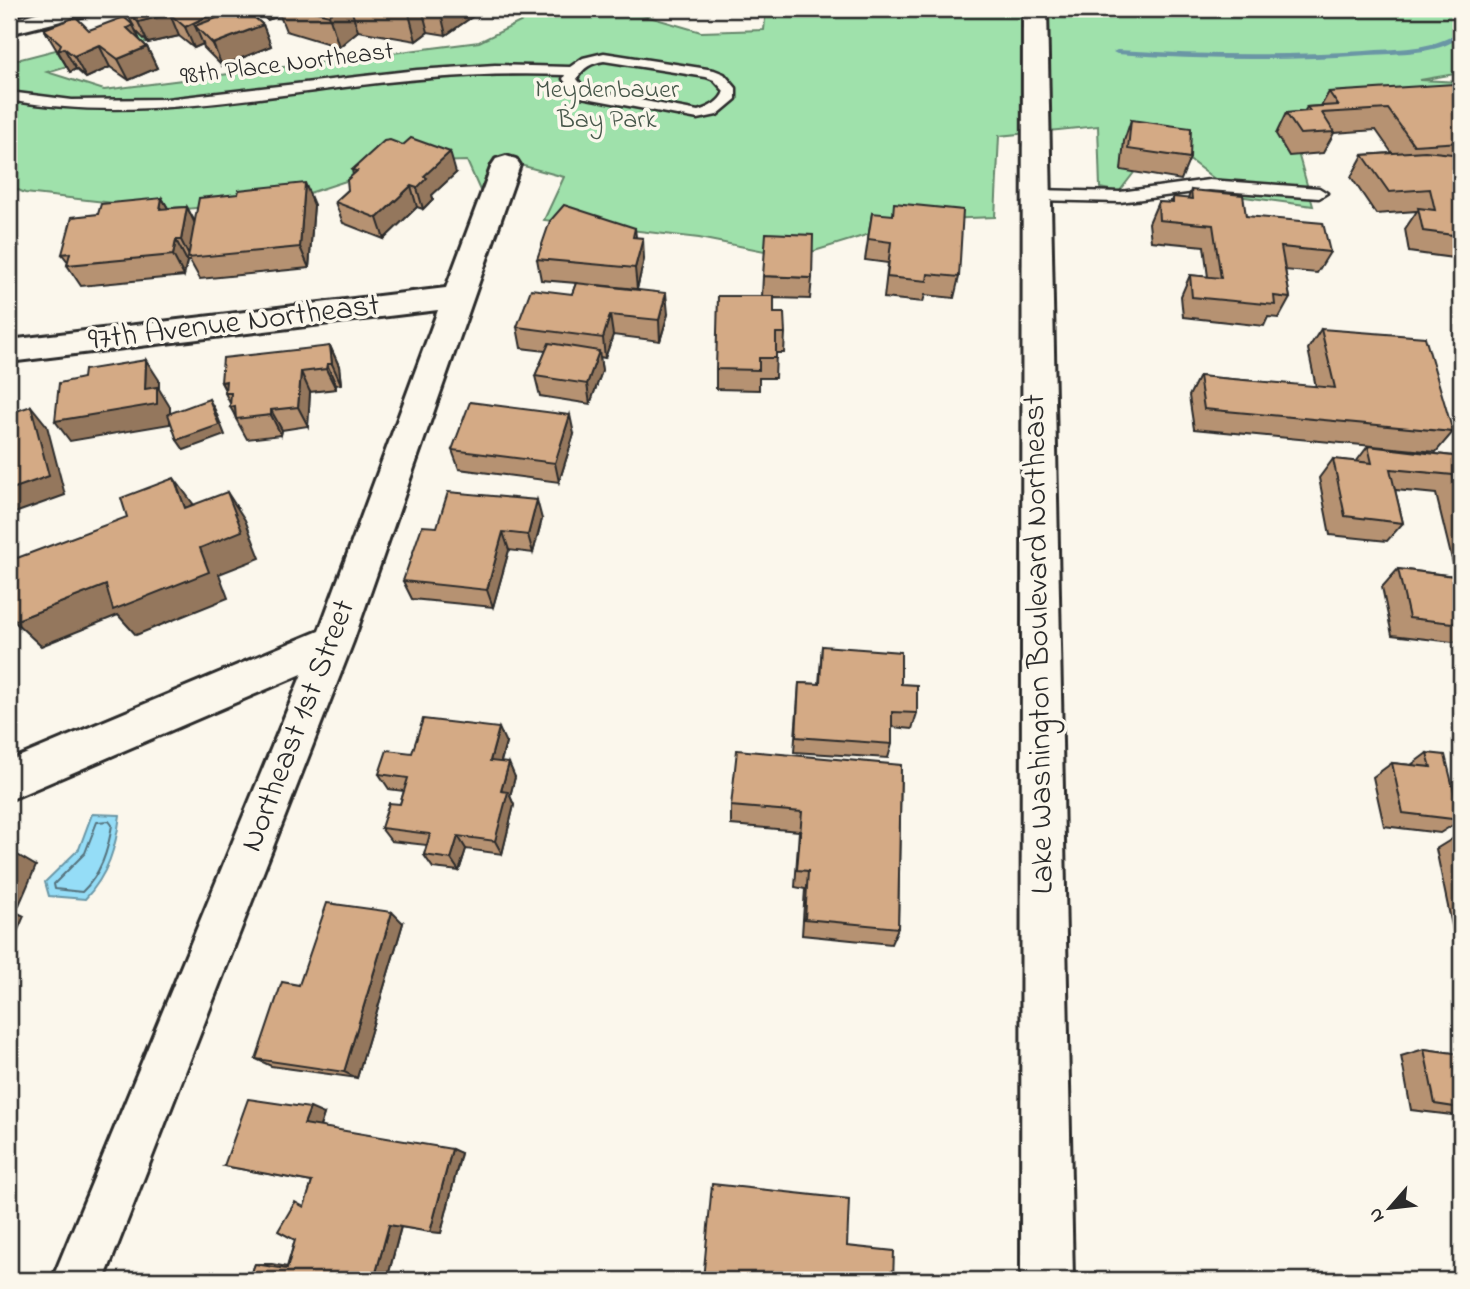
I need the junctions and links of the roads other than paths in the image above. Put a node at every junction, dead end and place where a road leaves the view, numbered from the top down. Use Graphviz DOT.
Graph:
graph roads {
  1 [pos="80,9"];
  2 [pos="1035,9"];
  3 [pos="9,27"];
  4 [pos="573,71"];
  5 [pos="9,96"];
  6 [pos="506,165"];
  7 [pos="1037,183"];
  8 [pos="1319,193"];
  9 [pos="459,297"];
  10 [pos="9,351"];
  11 [pos="334,642"];
  12 [pos="9,781"];
  13 [pos="78,1280"];
  14 [pos="1046,1280"];
  1 -- 3 [label="street"];
  2 -- 7 [label="street, Lake Washington Boulevard Northeast"];
  4 -- 4 [label="lane"];
  4 -- 5 [label="lane, 98th Place Northeast"];
  6 -- 9 [label="street, Northeast 1st Street"];
  7 -- 8 [label="lane"];
  7 -- 14 [label="street, Lake Washington Boulevard Northeast"];
  9 -- 10 [label="street, 97th Avenue Northeast"];
  9 -- 11 [label="street, Northeast 1st Street"];
  11 -- 12 [label="street"];
  11 -- 13 [label="street, Northeast 1st Street"];
}
